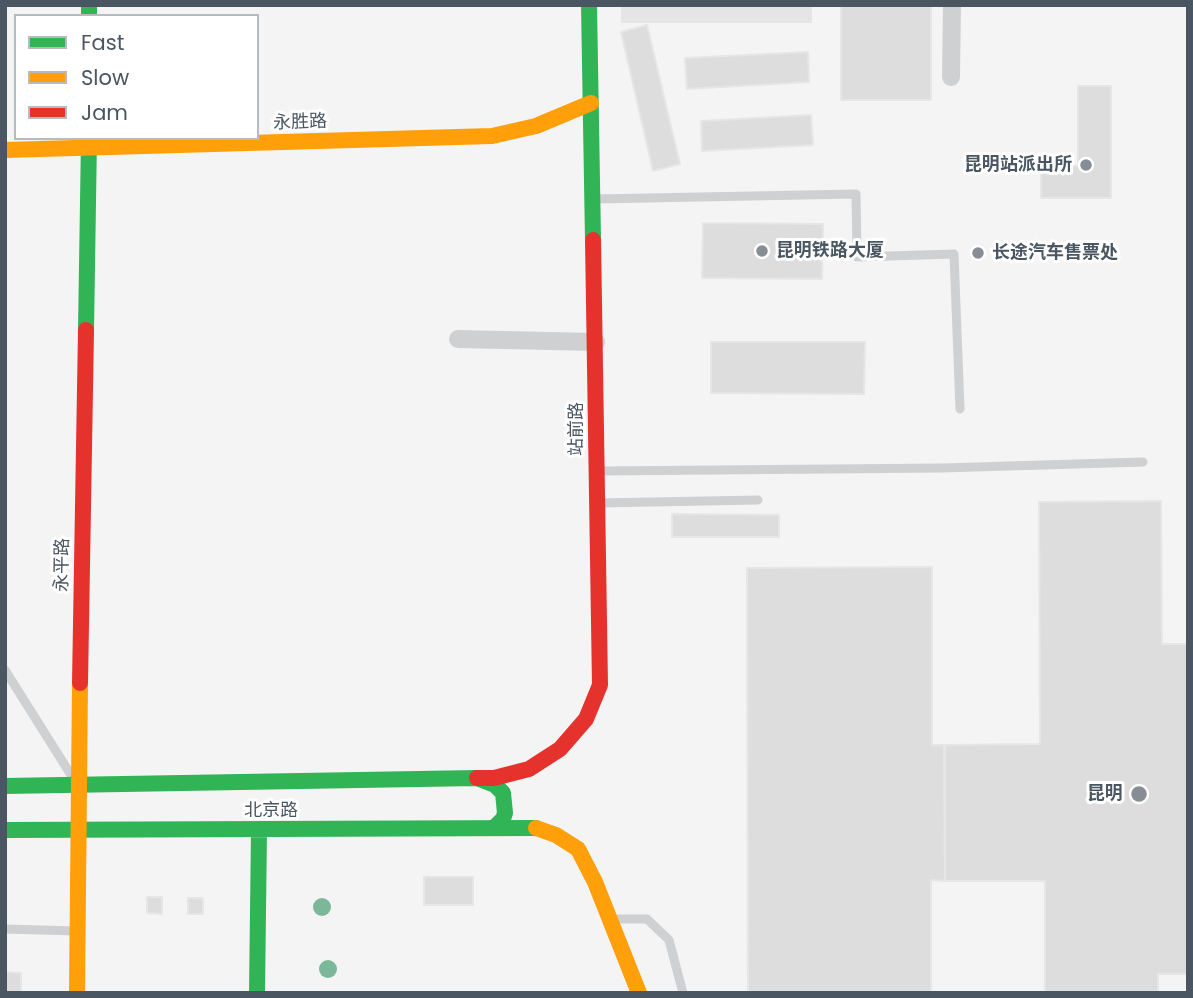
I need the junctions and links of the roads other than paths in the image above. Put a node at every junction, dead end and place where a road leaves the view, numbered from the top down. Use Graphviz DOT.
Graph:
graph roads {
  1 [pos="589,5"];
  2 [pos="952,5"];
  3 [pos="951,77"];
  4 [pos="590,103"];
  5 [pos="89,143"];
  6 [pos="5,150"];
  7 [pos="593,199"];
  8 [pos="458,339"];
  9 [pos="596,342"];
  10 [pos="960,410"];
  11 [pos="1143,463"];
  12 [pos="596,470"];
  13 [pos="758,500"];
  14 [pos="597,503"];
  15 [pos="5,670"];
  16 [pos="477,778"];
  17 [pos="78,785"];
  18 [pos="5,786"];
  19 [pos="494,828"];
  20 [pos="79,829"];
  21 [pos="5,830"];
  22 [pos="259,831"];
  23 [pos="608,919"];
  24 [pos="5,929"];
  25 [pos="78,931"];
  26 [pos="77,993"];
  27 [pos="257,993"];
  28 [pos="639,993"];
  29 [pos="683,993"];
  1 -- 4 [label="street, 站前路"];
  2 -- 3 [label="street"];
  4 -- 5 [label="street, 永胜路"];
  4 -- 7 [label="street, 站前路"];
  5 -- 6 [label="street, 永胜路"];
  5 -- 17 [label="street, 永平路"];
  7 -- 9 [label="street, 站前路"];
  7 -- 10 [label="lane"];
  8 -- 9 [label="street"];
  9 -- 12 [label="street, 站前路"];
  11 -- 12 [label="lane"];
  12 -- 14 [label="street, 站前路"];
  13 -- 14 [label="lane"];
  14 -- 16 [label="street, 站前路"];
  15 -- 17 [label="lane"];
  16 -- 17 [label="street, 北京路"];
  16 -- 19 [label="street"];
  17 -- 18 [label="street, 北京路"];
  17 -- 20 [label="street, 永平路"];
  19 -- 22 [label="street, 北京路"];
  19 -- 23 [label="street, 北京路"];
  20 -- 21 [label="street, 北京路"];
  20 -- 22 [label="street, 北京路"];
  20 -- 25 [label="street, 永平路"];
  22 -- 27 [label="street"];
  23 -- 28 [label="street"];
  23 -- 29 [label="lane"];
  24 -- 25 [label="lane"];
  25 -- 26 [label="street, 永平路"];
}
